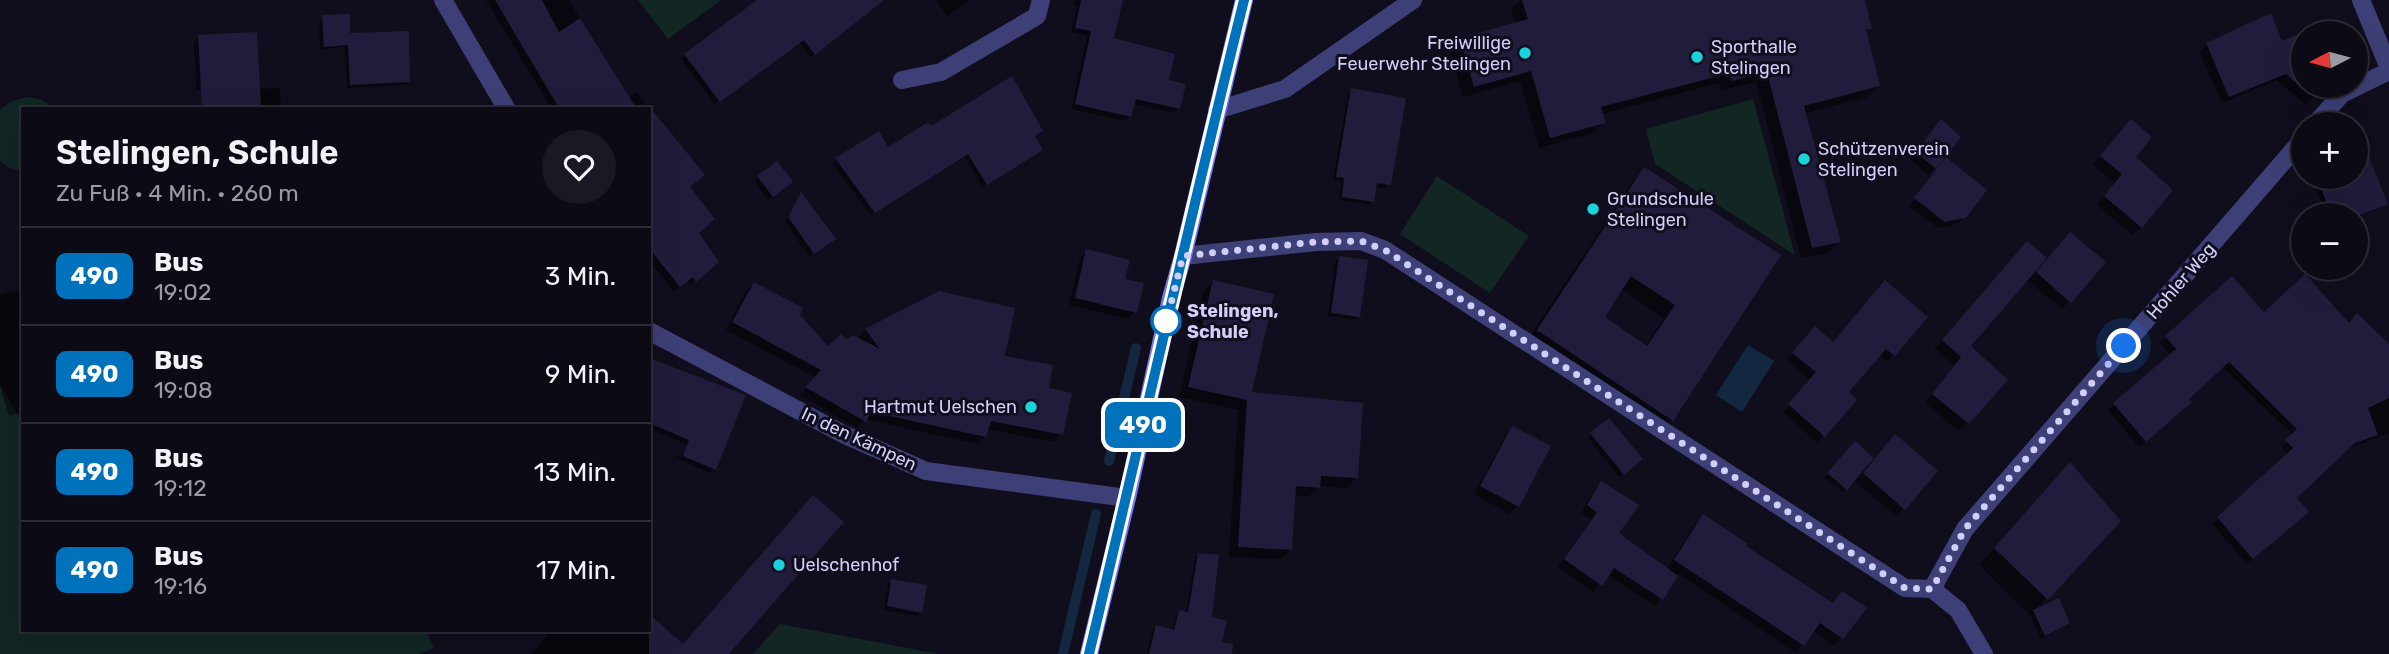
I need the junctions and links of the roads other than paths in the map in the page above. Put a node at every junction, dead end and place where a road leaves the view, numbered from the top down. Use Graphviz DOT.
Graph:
graph roads {
  1 [pos="443,0"];
  2 [pos="1041,0"];
  3 [pos="1244,0"];
  4 [pos="1413,0"];
  5 [pos="2361,0"];
  6 [pos="2389,69"];
  7 [pos="902,80"];
  8 [pos="505,107"];
  9 [pos="1217,110"];
  10 [pos="2326,112"];
  11 [pos="2291,153"];
  12 [pos="1183,256"];
  13 [pos="651,332"];
  14 [pos="1127,498"];
  15 [pos="1932,589"];
  16 [pos="1089,654"];
  17 [pos="1984,654"];
  1 -- 8 [label="street"];
  2 -- 7 [label="street"];
  3 -- 9 [label="street"];
  4 -- 9 [label="street"];
  5 -- 6 [label="street"];
  6 -- 10 [label="street"];
  9 -- 12 [label="street"];
  11 -- 15 [label="street, Hohler Weg"];
  12 -- 14 [label="street"];
  12 -- 15 [label="street"];
  13 -- 14 [label="street, In den Kämpen"];
  14 -- 16 [label="street"];
  15 -- 17 [label="street"];
}
